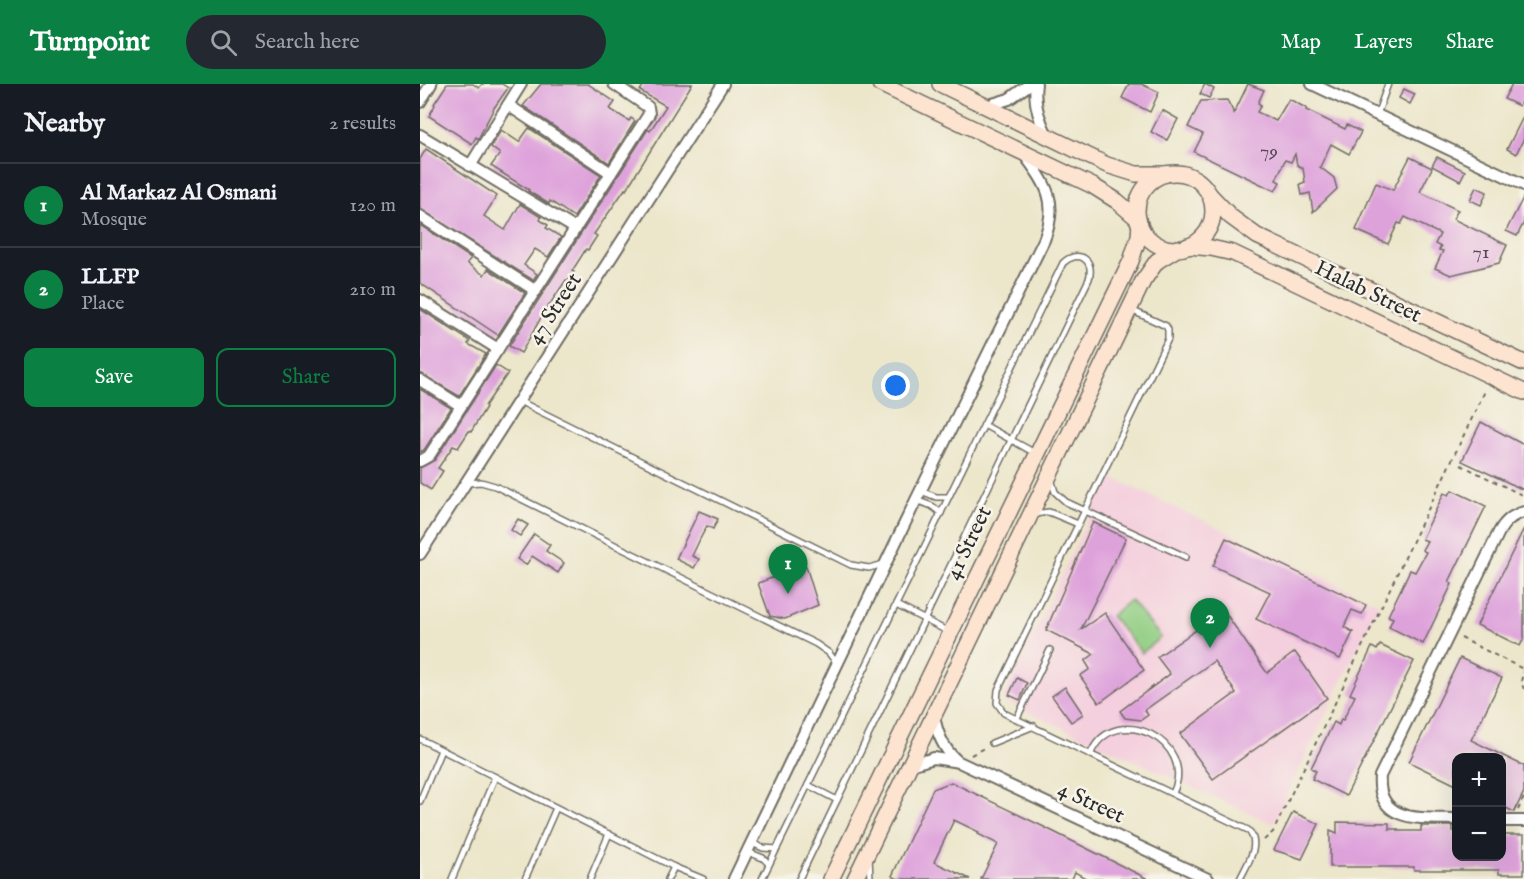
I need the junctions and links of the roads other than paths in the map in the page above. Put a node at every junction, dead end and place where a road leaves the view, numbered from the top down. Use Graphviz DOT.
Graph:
graph roads {
  1 [pos="431,84"];
  2 [pos="521,84"];
  3 [pos="614,84"];
  4 [pos="723,84"];
  5 [pos="880,84"];
  6 [pos="940,84"];
  7 [pos="1030,84"];
  8 [pos="1036,84"];
  9 [pos="1312,84"];
  10 [pos="1388,84"];
  11 [pos="420,102"];
  12 [pos="508,105"];
  13 [pos="986,106"];
  14 [pos="1377,115"];
  15 [pos="420,135"];
  16 [pos="1048,137"];
  17 [pos="1022,152"];
  18 [pos="470,165"];
  19 [pos="612,173"];
  20 [pos="1166,174"];
  21 [pos="1524,185"];
  22 [pos="1210,195"];
  23 [pos="420,216"];
  24 [pos="1139,221"];
  25 [pos="576,229"];
  26 [pos="1183,247"];
  27 [pos="536,291"];
  28 [pos="420,300"];
  29 [pos="1129,309"];
  30 [pos="498,349"];
  31 [pos="1524,363"];
  32 [pos="420,380"];
  33 [pos="1524,392"];
  34 [pos="519,401"];
  35 [pos="461,406"];
  36 [pos="984,425"];
  37 [pos="1011,440"];
  38 [pos="1038,455"];
  39 [pos="420,461"];
  40 [pos="1051,472"];
  41 [pos="466,483"];
  42 [pos="919,495"];
  43 [pos="948,497"];
  44 [pos="1084,511"];
  45 [pos="1524,512"];
  46 [pos="941,513"];
  47 [pos="1029,517"];
  48 [pos="1078,524"];
  49 [pos="420,554"];
  50 [pos="1186,557"];
  51 [pos="886,564"];
  52 [pos="896,605"];
  53 [pos="924,620"];
  54 [pos="950,633"];
  55 [pos="1050,650"];
  56 [pos="838,665"];
  57 [pos="934,715"];
  58 [pos="1017,718"];
  59 [pos="1034,726"];
  60 [pos="420,739"];
  61 [pos="992,743"];
  62 [pos="441,750"];
  63 [pos="1091,753"];
  64 [pos="959,762"];
  65 [pos="910,765"];
  66 [pos="495,777"];
  67 [pos="808,785"];
  68 [pos="1173,793"];
  69 [pos="837,800"];
  70 [pos="420,801"];
  71 [pos="556,808"];
  72 [pos="1452,819"];
  73 [pos="1506,820"];
  74 [pos="1524,821"];
  75 [pos="609,834"];
  76 [pos="750,848"];
  77 [pos="777,849"];
  78 [pos="868,852"];
  79 [pos="769,864"];
  80 [pos="674,867"];
  81 [pos="733,877"];
  82 [pos="452,879"];
  83 [pos="525,879"];
  84 [pos="590,879"];
  85 [pos="668,879"];
  86 [pos="703,879"];
  87 [pos="762,879"];
  88 [pos="799,879"];
  89 [pos="831,879"];
  90 [pos="855,879"];
  91 [pos="870,879"];
  92 [pos="1208,879"];
  93 [pos="1240,879"];
  1 -- 11 [label="street"];
  2 -- 12 [label="street"];
  3 -- 19 [label="street"];
  4 -- 34 [label="street, 47 Street"];
  5 -- 17 [label="street"];
  6 -- 13 [label="street"];
  7 -- 13 [label="street"];
  8 -- 16 [label="street"];
  9 -- 14 [label="street"];
  10 -- 14 [label="lane"];
  12 -- 18 [label="street"];
  12 -- 19 [label="street"];
  13 -- 16 [label="street"];
  14 -- 21 [label="street"];
  15 -- 18 [label="street"];
  16 -- 20 [label="street"];
  17 -- 24 [label="street"];
  17 -- 42 [label="street"];
  18 -- 25 [label="street"];
  19 -- 25 [label="street"];
  20 -- 22 [label="street"];
  20 -- 24 [label="street"];
  22 -- 26 [label="street"];
  22 -- 31 [label="street, Halab Street"];
  23 -- 27 [label="street"];
  24 -- 26 [label="street"];
  24 -- 38 [label="street, 41 Street"];
  25 -- 27 [label="street"];
  26 -- 29 [label="street, 41 Street"];
  26 -- 33 [label="street, Halab Street"];
  27 -- 30 [label="street"];
  28 -- 30 [label="street"];
  29 -- 40 [label="street, 41 Street"];
  29 -- 44 [label="lane"];
  30 -- 35 [label="street"];
  32 -- 35 [label="street"];
  34 -- 41 [label="street, 47 Street"];
  34 -- 51 [label="lane"];
  35 -- 39 [label="street"];
  36 -- 37 [label="lane"];
  36 -- 37 [label="lane"];
  36 -- 43 [label="lane"];
  37 -- 38 [label="lane"];
  37 -- 53 [label="lane"];
  38 -- 54 [label="street, 41 Street"];
  40 -- 44 [label="lane"];
  40 -- 47 [label="street, 41 Street"];
  41 -- 49 [label="street, 47 Street"];
  41 -- 56 [label="lane"];
  42 -- 43 [label="lane"];
  42 -- 46 [label="lane"];
  42 -- 51 [label="street"];
  43 -- 46 [label="lane"];
  44 -- 48 [label="lane"];
  44 -- 50 [label="lane"];
  45 -- 72 [label="street"];
  46 -- 52 [label="lane"];
  47 -- 48 [label="lane"];
  47 -- 57 [label="street, 41 Street"];
  48 -- 58 [label="lane"];
  51 -- 56 [label="street"];
  52 -- 53 [label="lane"];
  52 -- 67 [label="lane"];
  53 -- 54 [label="lane"];
  53 -- 69 [label="lane"];
  54 -- 89 [label="street, 41 Street"];
  55 -- 58 [label="lane"];
  56 -- 76 [label="street"];
  57 -- 64 [label="street, 4 Street"];
  57 -- 65 [label="street, 41 Street"];
  58 -- 59 [label="lane"];
  59 -- 61 [label="lane"];
  59 -- 63 [label="lane"];
  60 -- 62 [label="lane"];
  62 -- 66 [label="lane"];
  62 -- 70 [label="lane"];
  63 -- 68 [label="lane"];
  63 -- 68 [label="lane"];
  64 -- 65 [label="street, 4 Street"];
  64 -- 92 [label="street, 4 Street"];
  65 -- 78 [label="street, 41 Street"];
  66 -- 71 [label="lane"];
  66 -- 82 [label="lane"];
  67 -- 69 [label="lane"];
  67 -- 77 [label="lane"];
  68 -- 93 [label="lane"];
  69 -- 88 [label="lane"];
  71 -- 75 [label="lane"];
  71 -- 83 [label="lane"];
  73 -- 74 [label="street"];
  75 -- 80 [label="lane"];
  75 -- 84 [label="lane"];
  76 -- 77 [label="lane"];
  76 -- 79 [label="lane"];
  76 -- 81 [label="street"];
  77 -- 79 [label="lane"];
  78 -- 90 [label="street, 41 Street"];
  78 -- 91 [label="lane"];
  79 -- 87 [label="lane"];
  80 -- 85 [label="lane"];
  80 -- 86 [label="lane"];
}
